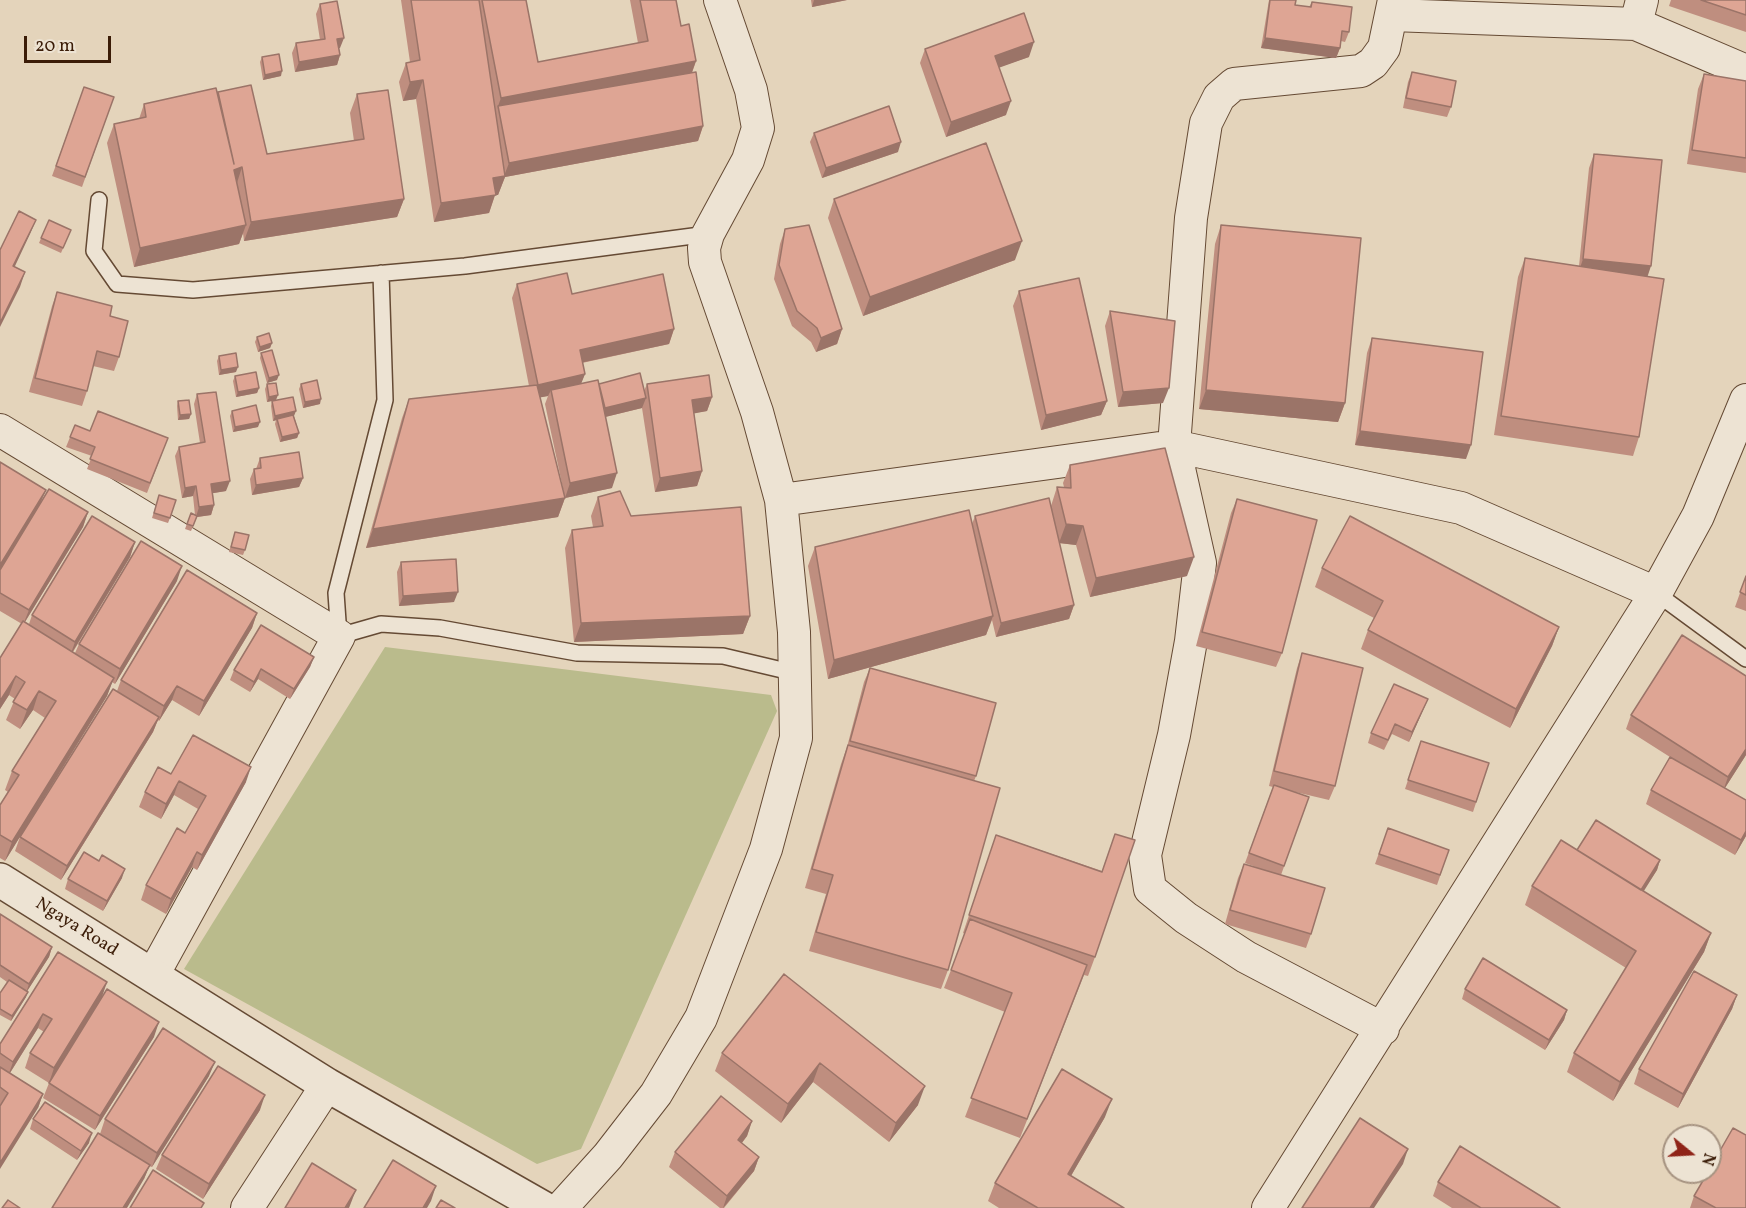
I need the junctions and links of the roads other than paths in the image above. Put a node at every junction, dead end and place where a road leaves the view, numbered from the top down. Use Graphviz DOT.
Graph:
graph roads {
  1 [pos="720,0"];
  2 [pos="1393,7"];
  3 [pos="1639,12"];
  4 [pos="1746,71"];
  5 [pos="99,200"];
  6 [pos="708,234"];
  7 [pos="381,273"];
  8 [pos="1746,400"];
  9 [pos="0,430"];
  10 [pos="1174,446"];
  11 [pos="781,500"];
  12 [pos="1656,593"];
  13 [pos="339,636"];
  14 [pos="1746,659"];
  15 [pos="795,673"];
  16 [pos="0,880"];
  17 [pos="153,975"];
  18 [pos="1383,1029"];
  19 [pos="327,1085"];
  20 [pos="247,1208"];
  21 [pos="543,1208"];
  22 [pos="561,1208"];
  23 [pos="1268,1208"];
  1 -- 6 [label="street"];
  2 -- 3 [label="street"];
  2 -- 10 [label="street"];
  3 -- 4 [label="street"];
  5 -- 7 [label="lane"];
  6 -- 7 [label="lane"];
  6 -- 11 [label="street"];
  7 -- 13 [label="lane"];
  8 -- 12 [label="street"];
  9 -- 13 [label="street"];
  10 -- 11 [label="street"];
  10 -- 12 [label="street"];
  10 -- 18 [label="street"];
  11 -- 15 [label="street"];
  12 -- 14 [label="lane"];
  12 -- 18 [label="street"];
  13 -- 15 [label="lane"];
  13 -- 17 [label="street"];
  15 -- 22 [label="street"];
  16 -- 17 [label="street, Ngaya Road"];
  17 -- 19 [label="street, Ngaya Road"];
  18 -- 23 [label="street"];
  19 -- 20 [label="street"];
  19 -- 21 [label="street, Ngaya Road"];
}
